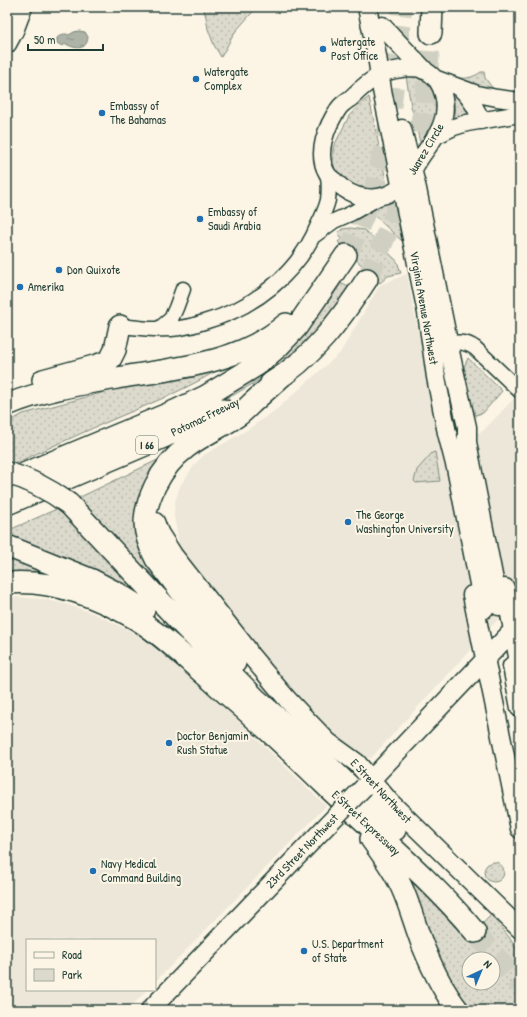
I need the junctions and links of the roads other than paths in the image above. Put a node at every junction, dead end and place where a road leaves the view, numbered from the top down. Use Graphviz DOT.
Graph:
graph roads {
  1 [pos="23,7"];
  2 [pos="367,7"];
  3 [pos="379,7"];
  4 [pos="432,7"];
  5 [pos="382,26"];
  6 [pos="431,33"];
  7 [pos="7,44"];
  8 [pos="385,73"];
  9 [pos="429,74"];
  10 [pos="461,88"];
  11 [pos="519,105"];
  12 [pos="481,121"];
  13 [pos="435,136"];
  14 [pos="412,171"];
  15 [pos="328,176"];
  16 [pos="402,186"];
  17 [pos="380,197"];
  18 [pos="314,237"];
  19 [pos="346,255"];
  20 [pos="368,280"];
  21 [pos="183,289"];
  22 [pos="319,294"];
  23 [pos="120,326"];
  24 [pos="159,329"];
  25 [pos="440,345"];
  26 [pos="162,372"];
  27 [pos="282,376"];
  28 [pos="520,391"];
  29 [pos="7,394"];
  30 [pos="7,405"];
  31 [pos="7,416"];
  32 [pos="7,473"];
  33 [pos="7,481"];
  34 [pos="155,485"];
  35 [pos="7,504"];
  36 [pos="7,546"];
  37 [pos="7,583"];
  38 [pos="492,607"];
  39 [pos="516,627"];
  40 [pos="246,650"];
  41 [pos="486,659"];
  42 [pos="516,667"];
  43 [pos="498,678"];
  44 [pos="520,708"];
  45 [pos="254,717"];
  46 [pos="288,727"];
  47 [pos="367,783"];
  48 [pos="520,790"];
  49 [pos="344,813"];
  50 [pos="520,829"];
  51 [pos="517,923"];
  52 [pos="150,1010"];
  53 [pos="458,1010"];
  1 -- 7 [label="main road"];
  2 -- 8 [label="main road, Virginia Avenue Northwest"];
  3 -- 5 [label="main road, Virginia Avenue Northwest"];
  4 -- 6 [label="highway"];
  5 -- 8 [label="main road, Virginia Avenue Northwest"];
  5 -- 9 [label="main road"];
  8 -- 9 [label="main road"];
  8 -- 14 [label="main road, Virginia Avenue Northwest"];
  8 -- 15 [label="main road"];
  8 -- 16 [label="main road, Virginia Avenue Northwest"];
  9 -- 10 [label="main road"];
  9 -- 13 [label="main road, Juarez Circle"];
  10 -- 11 [label="main road"];
  10 -- 12 [label="main road"];
  11 -- 12 [label="main road"];
  12 -- 13 [label="main road"];
  13 -- 14 [label="main road, Juarez Circle"];
  14 -- 16 [label="main road, Juarez Circle"];
  14 -- 25 [label="main road, Virginia Avenue Northwest"];
  15 -- 17 [label="main road, Juarez Circle"];
  15 -- 18 [label="street"];
  16 -- 17 [label="main road, Juarez Circle"];
  16 -- 25 [label="main road, Virginia Avenue Northwest"];
  17 -- 18 [label="street"];
  18 -- 24 [label="street"];
  19 -- 22 [label="highway, Potomac Freeway"];
  20 -- 27 [label="highway, Potomac Freeway / I 66"];
  21 -- 24 [label="street"];
  22 -- 26 [label="highway"];
  22 -- 33 [label="highway, Potomac Freeway"];
  23 -- 24 [label="street"];
  23 -- 29 [label="highway"];
  25 -- 28 [label="street"];
  25 -- 38 [label="main road, Virginia Avenue Northwest"];
  25 -- 38 [label="main road, Virginia Avenue Northwest"];
  26 -- 30 [label="highway"];
  26 -- 31 [label="highway"];
  27 -- 34 [label="highway"];
  27 -- 35 [label="highway, Potomac Freeway / I 66"];
  32 -- 46 [label="highway, bridge"];
  34 -- 40 [label="highway"];
  34 -- 46 [label="highway"];
  36 -- 45 [label="highway"];
  37 -- 45 [label="highway"];
  38 -- 39 [label="main road"];
  38 -- 41 [label="main road"];
  39 -- 41 [label="main road, 23rd Street Northwest"];
  39 -- 42 [label="main road"];
  40 -- 47 [label="main road, E Street Northwest"];
  41 -- 47 [label="main road, 23rd Street Northwest"];
  41 -- 50 [label="main road"];
  42 -- 44 [label="main road"];
  43 -- 48 [label="main road"];
  45 -- 49 [label="highway, E Street Expressway"];
  46 -- 49 [label="highway, E Street Expressway"];
  47 -- 49 [label="main road, 23rd Street Northwest, bridge"];
  47 -- 51 [label="main road, E Street Northwest"];
  49 -- 52 [label="main road, 23rd Street Northwest"];
  49 -- 53 [label="highway"];
}
